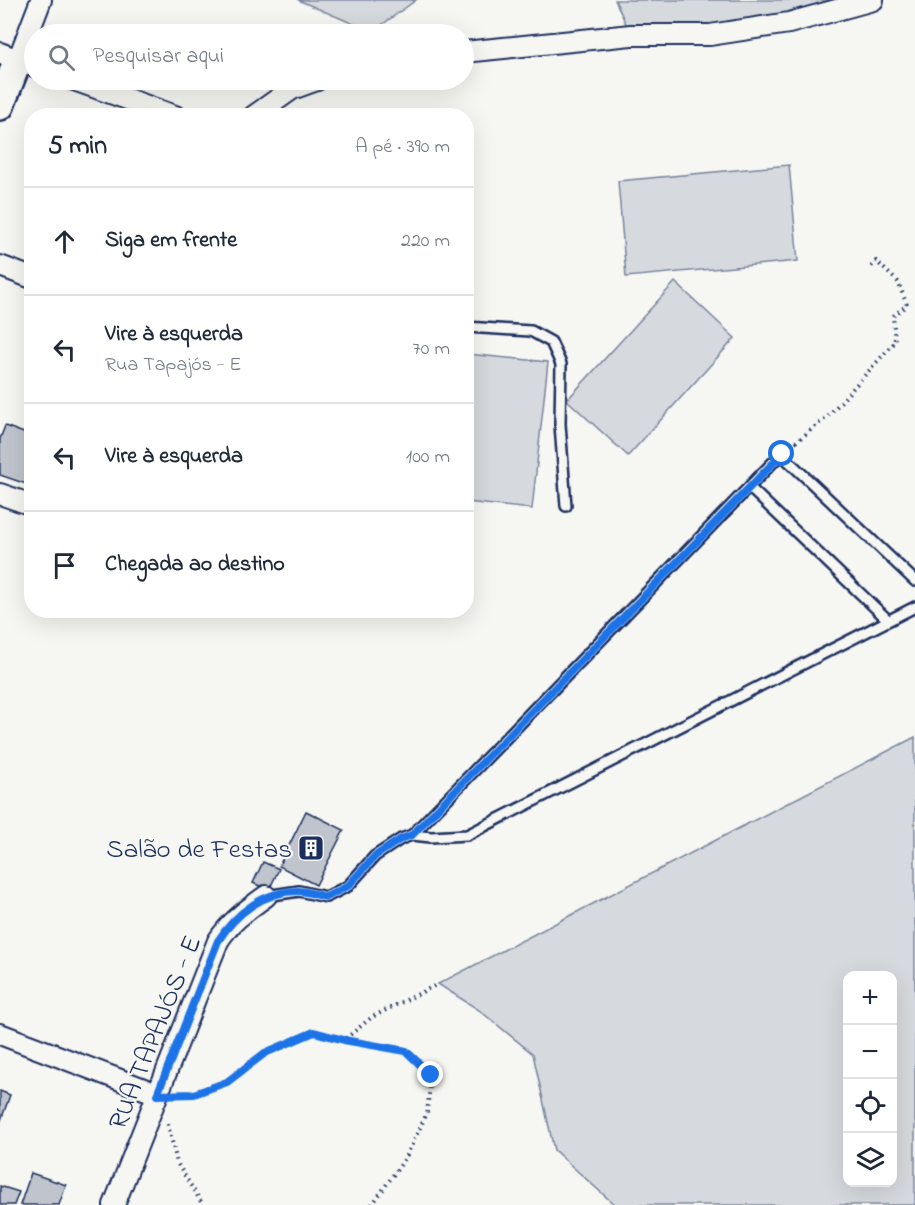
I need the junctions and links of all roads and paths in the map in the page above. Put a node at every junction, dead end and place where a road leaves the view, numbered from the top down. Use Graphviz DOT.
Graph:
graph roads {
  1 [pos="40,0"];
  2 [pos="873,0"];
  3 [pos="31,24"];
  4 [pos="24,43"];
  5 [pos="474,51"];
  6 [pos="18,59"];
  7 [pos="102,90"];
  8 [pos="292,90"];
  9 [pos="0,106"];
  10 [pos="153,108"];
  11 [pos="266,108"];
  12 [pos="0,266"];
  13 [pos="870,268"];
  14 [pos="24,275"];
  15 [pos="474,327"];
  16 [pos="782,454"];
  17 [pos="749,487"];
  18 [pos="0,494"];
  19 [pos="24,502"];
  20 [pos="566,506"];
  21 [pos="915,581"];
  22 [pos="915,607"];
  23 [pos="888,620"];
  24 [pos="412,835"];
  25 [pos="266,896"];
  26 [pos="438,984"];
  27 [pos="0,1034"];
  28 [pos="344,1040"];
  29 [pos="157,1095"];
  30 [pos="114,1205"];
  31 [pos="202,1205"];
  32 [pos="372,1205"];
  1 -- 3 [label="street"];
  2 -- 5 [label="street"];
  4 -- 6 [label="street"];
  6 -- 9 [label="street"];
  7 -- 10 [label="street"];
  8 -- 11 [label="street"];
  12 -- 14 [label="street"];
  13 -- 16 [label="path"];
  15 -- 20 [label="lane"];
  16 -- 17 [label="lane"];
  16 -- 21 [label="lane"];
  17 -- 23 [label="lane"];
  17 -- 24 [label="lane"];
  18 -- 19 [label="street"];
  22 -- 23 [label="lane"];
  23 -- 24 [label="lane"];
  24 -- 25 [label="lane"];
  25 -- 29 [label="street, RUA TAPAJÓS - E"];
  26 -- 28 [label="path"];
  27 -- 29 [label="street"];
  28 -- 29 [label="path"];
  28 -- 32 [label="path"];
  29 -- 30 [label="street, RUA TAPAJÓS - E"];
  29 -- 31 [label="path"];
}
